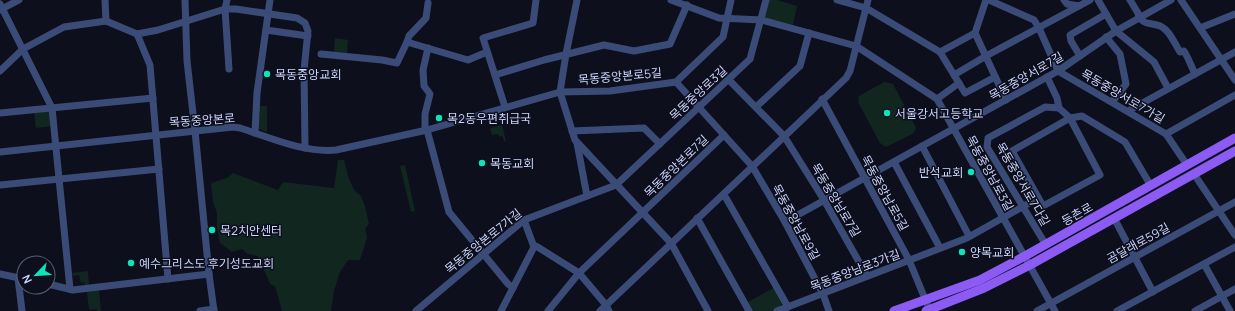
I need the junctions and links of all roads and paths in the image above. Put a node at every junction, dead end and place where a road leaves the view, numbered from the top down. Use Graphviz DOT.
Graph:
graph roads {
  1 [pos="18,0"];
  2 [pos="105,0"];
  3 [pos="185,0"];
  4 [pos="227,0"];
  5 [pos="270,0"];
  6 [pos="536,0"];
  7 [pos="577,0"];
  8 [pos="671,0"];
  9 [pos="731,0"];
  10 [pos="766,0"];
  11 [pos="837,0"];
  12 [pos="868,0"];
  13 [pos="986,0"];
  14 [pos="990,0"];
  15 [pos="1064,0"];
  16 [pos="1090,0"];
  17 [pos="1098,0"];
  18 [pos="1130,0"];
  19 [pos="1171,0"];
  20 [pos="1181,0"];
  21 [pos="428,3"];
  22 [pos="687,5"];
  23 [pos="1079,6"];
  24 [pos="1,7"];
  25 [pos="866,8"];
  26 [pos="225,10"];
  27 [pos="268,14"];
  28 [pos="1106,14"];
  29 [pos="1235,14"];
  30 [pos="726,18"];
  31 [pos="1139,18"];
  32 [pos="760,20"];
  33 [pos="106,21"];
  34 [pos="185,22"];
  35 [pos="1039,28"];
  36 [pos="1200,28"];
  37 [pos="266,30"];
  38 [pos="1116,31"];
  39 [pos="809,33"];
  40 [pos="975,33"];
  41 [pos="137,34"];
  42 [pos="308,36"];
  43 [pos="1106,37"];
  44 [pos="406,42"];
  45 [pos="856,46"];
  46 [pos="428,48"];
  47 [pos="23,49"];
  48 [pos="487,52"];
  49 [pos="940,52"];
  50 [pos="1235,52"];
  51 [pos="321,54"];
  52 [pos="566,54"];
  53 [pos="986,56"];
  54 [pos="1080,56"];
  55 [pos="1221,60"];
  56 [pos="229,69"];
  57 [pos="0,71"];
  58 [pos="1058,72"];
  59 [pos="495,74"];
  60 [pos="1195,74"];
  61 [pos="954,75"];
  62 [pos="995,77"];
  63 [pos="1047,77"];
  64 [pos="729,80"];
  65 [pos="1235,80"];
  66 [pos="676,82"];
  67 [pos="959,83"];
  68 [pos="1168,88"];
  69 [pos="560,92"];
  70 [pos="1235,95"];
  71 [pos="153,98"];
  72 [pos="937,99"];
  73 [pos="822,100"];
  74 [pos="1006,100"];
  75 [pos="1112,102"];
  76 [pos="505,107"];
  77 [pos="756,107"];
  78 [pos="52,108"];
  79 [pos="699,108"];
  80 [pos="1059,108"];
  81 [pos="1128,111"];
  82 [pos="0,113"];
  83 [pos="1070,118"];
  84 [pos="953,129"];
  85 [pos="426,130"];
  86 [pos="195,131"];
  87 [pos="572,131"];
  88 [pos="255,133"];
  89 [pos="1166,134"];
  90 [pos="157,135"];
  91 [pos="724,135"];
  92 [pos="784,136"];
  93 [pos="1235,138"];
  94 [pos="577,142"];
  95 [pos="660,144"];
  96 [pos="56,145"];
  97 [pos="922,146"];
  98 [pos="305,148"];
  99 [pos="1235,151"];
  100 [pos="0,152"];
  101 [pos="894,162"];
  102 [pos="1187,165"];
  103 [pos="752,166"];
  104 [pos="159,169"];
  105 [pos="1194,174"];
  106 [pos="864,178"];
  107 [pos="59,179"];
  108 [pos="616,184"];
  109 [pos="0,185"];
  110 [pos="1151,186"];
  111 [pos="587,196"];
  112 [pos="726,198"];
  113 [pos="1038,198"];
  114 [pos="824,200"];
  115 [pos="1235,202"];
  116 [pos="1024,207"];
  117 [pos="1219,211"];
  118 [pos="643,213"];
  119 [pos="697,218"];
  120 [pos="1003,218"];
  121 [pos="1114,218"];
  122 [pos="524,220"];
  123 [pos="785,222"];
  124 [pos="1235,235"];
  125 [pos="969,236"];
  126 [pos="671,243"];
  127 [pos="1046,245"];
  128 [pos="534,247"];
  129 [pos="1235,247"];
  130 [pos="940,248"];
  131 [pos="484,254"];
  132 [pos="1025,256"];
  133 [pos="1134,257"];
  134 [pos="909,260"];
  135 [pos="1204,264"];
  136 [pos="1030,265"];
  137 [pos="579,273"];
  138 [pos="0,274"];
  139 [pos="209,274"];
  140 [pos="867,276"];
  141 [pos="16,277"];
  142 [pos="168,279"];
  143 [pos="56,286"];
  144 [pos="513,288"];
  145 [pos="1235,289"];
  146 [pos="70,290"];
  147 [pos="1153,292"];
  148 [pos="822,294"];
  149 [pos="22,295"];
  150 [pos="1221,297"];
  151 [pos="925,300"];
  152 [pos="1051,303"];
  153 [pos="788,307"];
  154 [pos="608,308"];
  155 [pos="214,310"];
  156 [pos="22,311"];
  157 [pos="200,311"];
  158 [pos="416,311"];
  159 [pos="501,311"];
  160 [pos="548,311"];
  161 [pos="600,311"];
  162 [pos="708,311"];
  163 [pos="748,311"];
  164 [pos="777,311"];
  165 [pos="829,311"];
  166 [pos="894,311"];
  167 [pos="928,311"];
  168 [pos="1037,311"];
  169 [pos="1055,311"];
  170 [pos="1118,311"];
  171 [pos="1195,311"];
  172 [pos="1230,311"];
  1 -- 24 [label="street"];
  2 -- 33 [label="street"];
  3 -- 34 [label="street"];
  4 -- 26 [label="street"];
  5 -- 27 [label="street"];
  6 -- 48 [label="street"];
  7 -- 52 [label="street"];
  8 -- 22 [label="street, 목동중앙남로3길"];
  9 -- 30 [label="street, 목동중앙본로5길"];
  10 -- 32 [label="street, 목동중앙로3길"];
  11 -- 25 [label="street"];
  12 -- 25 [label="street"];
  13 -- 40 [label="street"];
  14 -- 35 [label="street"];
  15 -- 23 [label="street"];
  16 -- 23 [label="street"];
  17 -- 28 [label="street"];
  18 -- 31 [label="street"];
  19 -- 31 [label="street, 목동중앙서로7길"];
  20 -- 36 [label="street"];
  21 -- 44 [label="street"];
  22 -- 30 [label="street, 목동중앙남로3길"];
  22 -- 52 [label="street"];
  23 -- 35 [label="street"];
  24 -- 47 [label="street"];
  25 -- 45 [label="street"];
  25 -- 49 [label="street"];
  26 -- 27 [label="street"];
  26 -- 34 [label="street"];
  26 -- 56 [label="street"];
  27 -- 37 [label="street"];
  27 -- 42 [label="street"];
  28 -- 38 [label="street"];
  28 -- 54 [label="street"];
  29 -- 36 [label="street"];
  30 -- 32 [label="street, 목동중앙남로3길"];
  30 -- 66 [label="street, 목동중앙본로5길"];
  31 -- 38 [label="street, 목동중앙서로7길"];
  31 -- 60 [label="street"];
  32 -- 39 [label="street, 목동중앙남로3길"];
  32 -- 64 [label="street, 목동중앙로3길"];
  33 -- 41 [label="street"];
  33 -- 47 [label="street"];
  34 -- 41 [label="street"];
  34 -- 86 [label="street"];
  35 -- 53 [label="street"];
  35 -- 58 [label="street"];
  36 -- 55 [label="street"];
  37 -- 42 [label="street"];
  37 -- 88 [label="street"];
  38 -- 43 [label="street, 목동중앙서로7길"];
  38 -- 68 [label="street"];
  39 -- 45 [label="street, 목동중앙남로3길"];
  39 -- 77 [label="street"];
  40 -- 49 [label="street"];
  40 -- 53 [label="street"];
  41 -- 71 [label="street"];
  42 -- 98 [label="street"];
  43 -- 54 [label="street, 목동중앙서로7길"];
  43 -- 75 [label="street"];
  44 -- 46 [label="street"];
  44 -- 51 [label="street"];
  45 -- 72 [label="street, 목동중앙남로3길"];
  45 -- 73 [label="street"];
  46 -- 48 [label="street"];
  46 -- 85 [label="street"];
  47 -- 57 [label="street"];
  47 -- 78 [label="street"];
  48 -- 59 [label="street"];
  49 -- 61 [label="street"];
  50 -- 55 [label="street"];
  52 -- 59 [label="street"];
  52 -- 69 [label="street"];
  53 -- 61 [label="street"];
  53 -- 62 [label="street"];
  54 -- 58 [label="street, 목동중앙서로7길"];
  55 -- 60 [label="street"];
  55 -- 65 [label="street"];
  58 -- 63 [label="street, 목동중앙서로7길"];
  58 -- 75 [label="street, 목동중앙서로7가길"];
  59 -- 76 [label="street"];
  60 -- 68 [label="street"];
  61 -- 67 [label="street"];
  62 -- 67 [label="street"];
  62 -- 74 [label="street"];
  63 -- 74 [label="street, 목동중앙서로7길"];
  63 -- 80 [label="street"];
  64 -- 77 [label="street, 목동중앙남로7길"];
  64 -- 79 [label="street, 목동중앙로3길"];
  66 -- 69 [label="street, 목동중앙본로5길"];
  66 -- 79 [label="street, 목동중앙남로9길"];
  67 -- 72 [label="street"];
  68 -- 81 [label="street"];
  69 -- 76 [label="street, 목동중앙본로"];
  69 -- 87 [label="street, 목동중앙본로7길"];
  70 -- 89 [label="street"];
  71 -- 78 [label="street"];
  71 -- 90 [label="street"];
  72 -- 84 [label="street, 목동중앙남로3길"];
  73 -- 92 [label="street"];
  73 -- 106 [label="street, 목동중앙남로5길"];
  74 -- 84 [label="street, 목동중앙서로7길"];
  75 -- 81 [label="street, 목동중앙서로7가길"];
  76 -- 85 [label="street, 목동중앙본로"];
  77 -- 92 [label="street, 목동중앙남로7길"];
  78 -- 82 [label="street"];
  78 -- 96 [label="street"];
  79 -- 91 [label="street, 목동중앙남로9길"];
  79 -- 95 [label="street, 목동중앙로3길"];
  80 -- 83 [label="street"];
  80 -- 116 [label="street, 목동중앙서로7다길"];
  81 -- 89 [label="street, 목동중앙서로7가길"];
  83 -- 110 [label="street"];
  83 -- 113 [label="street"];
  83 -- 113 [label="street"];
  84 -- 97 [label="street, 목동중앙서로7길"];
  84 -- 120 [label="street, 목동중앙남로3길"];
  85 -- 98 [label="street, 목동중앙본로"];
  85 -- 131 [label="street"];
  86 -- 88 [label="street, 목동중앙본로"];
  86 -- 90 [label="street, 목동중앙본로"];
  86 -- 139 [label="street"];
  87 -- 94 [label="street, 목동중앙본로7길"];
  87 -- 95 [label="street"];
  88 -- 98 [label="street, 목동중앙본로"];
  89 -- 102 [label="street, 목동중앙서로7가길"];
  90 -- 96 [label="street, 목동중앙본로"];
  90 -- 104 [label="street"];
  91 -- 103 [label="street, 목동중앙남로9길"];
  91 -- 118 [label="street, 목동중앙본로7길"];
  92 -- 103 [label="street"];
  92 -- 114 [label="street, 목동중앙남로7길"];
  93 -- 102 [label="main road, 등촌로"];
  94 -- 108 [label="street, 목동중앙본로7길"];
  94 -- 111 [label="street, 목동중앙본로7길"];
  95 -- 108 [label="street, 목동중앙로3길"];
  96 -- 100 [label="street, 목동중앙본로"];
  96 -- 107 [label="street"];
  97 -- 101 [label="street, 목동중앙서로7길"];
  97 -- 125 [label="street"];
  99 -- 105 [label="main road, 등촌로"];
  101 -- 106 [label="street, 목동중앙서로7길"];
  101 -- 130 [label="street"];
  102 -- 110 [label="main road, 등촌로"];
  103 -- 119 [label="street"];
  103 -- 123 [label="street, 목동중앙남로9길"];
  104 -- 107 [label="street"];
  104 -- 142 [label="street"];
  105 -- 117 [label="street"];
  105 -- 121 [label="main road, 등촌로"];
  106 -- 114 [label="street, 목동중앙서로7길"];
  106 -- 134 [label="street, 목동중앙남로5길"];
  107 -- 109 [label="street"];
  107 -- 146 [label="street"];
  108 -- 111 [label="street, 목동중앙본로7가길"];
  108 -- 118 [label="street, 목동중앙본로7길"];
  110 -- 127 [label="main road, 등촌로"];
  111 -- 122 [label="street, 목동중앙본로7가길"];
  112 -- 153 [label="street"];
  113 -- 116 [label="street, 목동중앙남로3가길"];
  114 -- 123 [label="street, 목동중앙서로7길"];
  114 -- 140 [label="street, 목동중앙남로7길"];
  115 -- 117 [label="street, 곰달래로59길"];
  116 -- 120 [label="street, 목동중앙남로3가길"];
  116 -- 127 [label="street, 목동중앙서로7다길"];
  117 -- 124 [label="street"];
  117 -- 133 [label="street, 곰달래로59길"];
  118 -- 126 [label="street, 목동중앙본로7길"];
  118 -- 137 [label="street, 목동중앙본로7길"];
  119 -- 126 [label="street"];
  119 -- 163 [label="street"];
  120 -- 125 [label="street, 목동중앙남로3가길"];
  120 -- 132 [label="street, 목동중앙남로3길"];
  121 -- 133 [label="street"];
  121 -- 136 [label="main road, 등촌로"];
  122 -- 128 [label="street"];
  122 -- 131 [label="street, 목동중앙본로7가길"];
  123 -- 148 [label="street, 목동중앙남로9길"];
  125 -- 130 [label="street, 목동중앙남로3가길"];
  126 -- 154 [label="street"];
  126 -- 162 [label="street, 목동중앙본로7길"];
  127 -- 132 [label="main road, 등촌로"];
  128 -- 137 [label="street"];
  128 -- 144 [label="street"];
  129 -- 135 [label="street"];
  130 -- 134 [label="street, 목동중앙남로3가길"];
  131 -- 144 [label="street"];
  131 -- 158 [label="street, 목동중앙본로7가길"];
  132 -- 136 [label="street, 목동중앙남로3길"];
  132 -- 151 [label="main road, 등촌로"];
  133 -- 147 [label="street"];
  133 -- 152 [label="street, 곰달래로59길"];
  134 -- 140 [label="street, 목동중앙남로3가길"];
  134 -- 151 [label="street, 목동중앙남로5길"];
  135 -- 147 [label="street"];
  135 -- 150 [label="street"];
  136 -- 152 [label="street, 목동중앙남로3길"];
  136 -- 167 [label="main road, 등촌로"];
  137 -- 154 [label="street"];
  137 -- 160 [label="street, 목동중앙본로7길"];
  138 -- 141 [label="street"];
  139 -- 142 [label="street"];
  139 -- 155 [label="street"];
  140 -- 148 [label="street, 목동중앙남로3가길"];
  142 -- 146 [label="street"];
  143 -- 146 [label="street"];
  144 -- 159 [label="street"];
  145 -- 150 [label="street"];
  147 -- 170 [label="street"];
  148 -- 153 [label="street, 목동중앙남로3가길"];
  148 -- 165 [label="street, 목동중앙남로9길"];
  149 -- 156 [label="street"];
  150 -- 171 [label="street"];
  150 -- 172 [label="street"];
  151 -- 166 [label="main road, 등촌로"];
  151 -- 167 [label="street, 등촌로"];
  152 -- 168 [label="street, 곰달래로59길"];
  152 -- 169 [label="street, 목동중앙남로3길"];
  153 -- 164 [label="street, 목동중앙남로3가길"];
  154 -- 161 [label="street"];
  155 -- 157 [label="street"];
}
